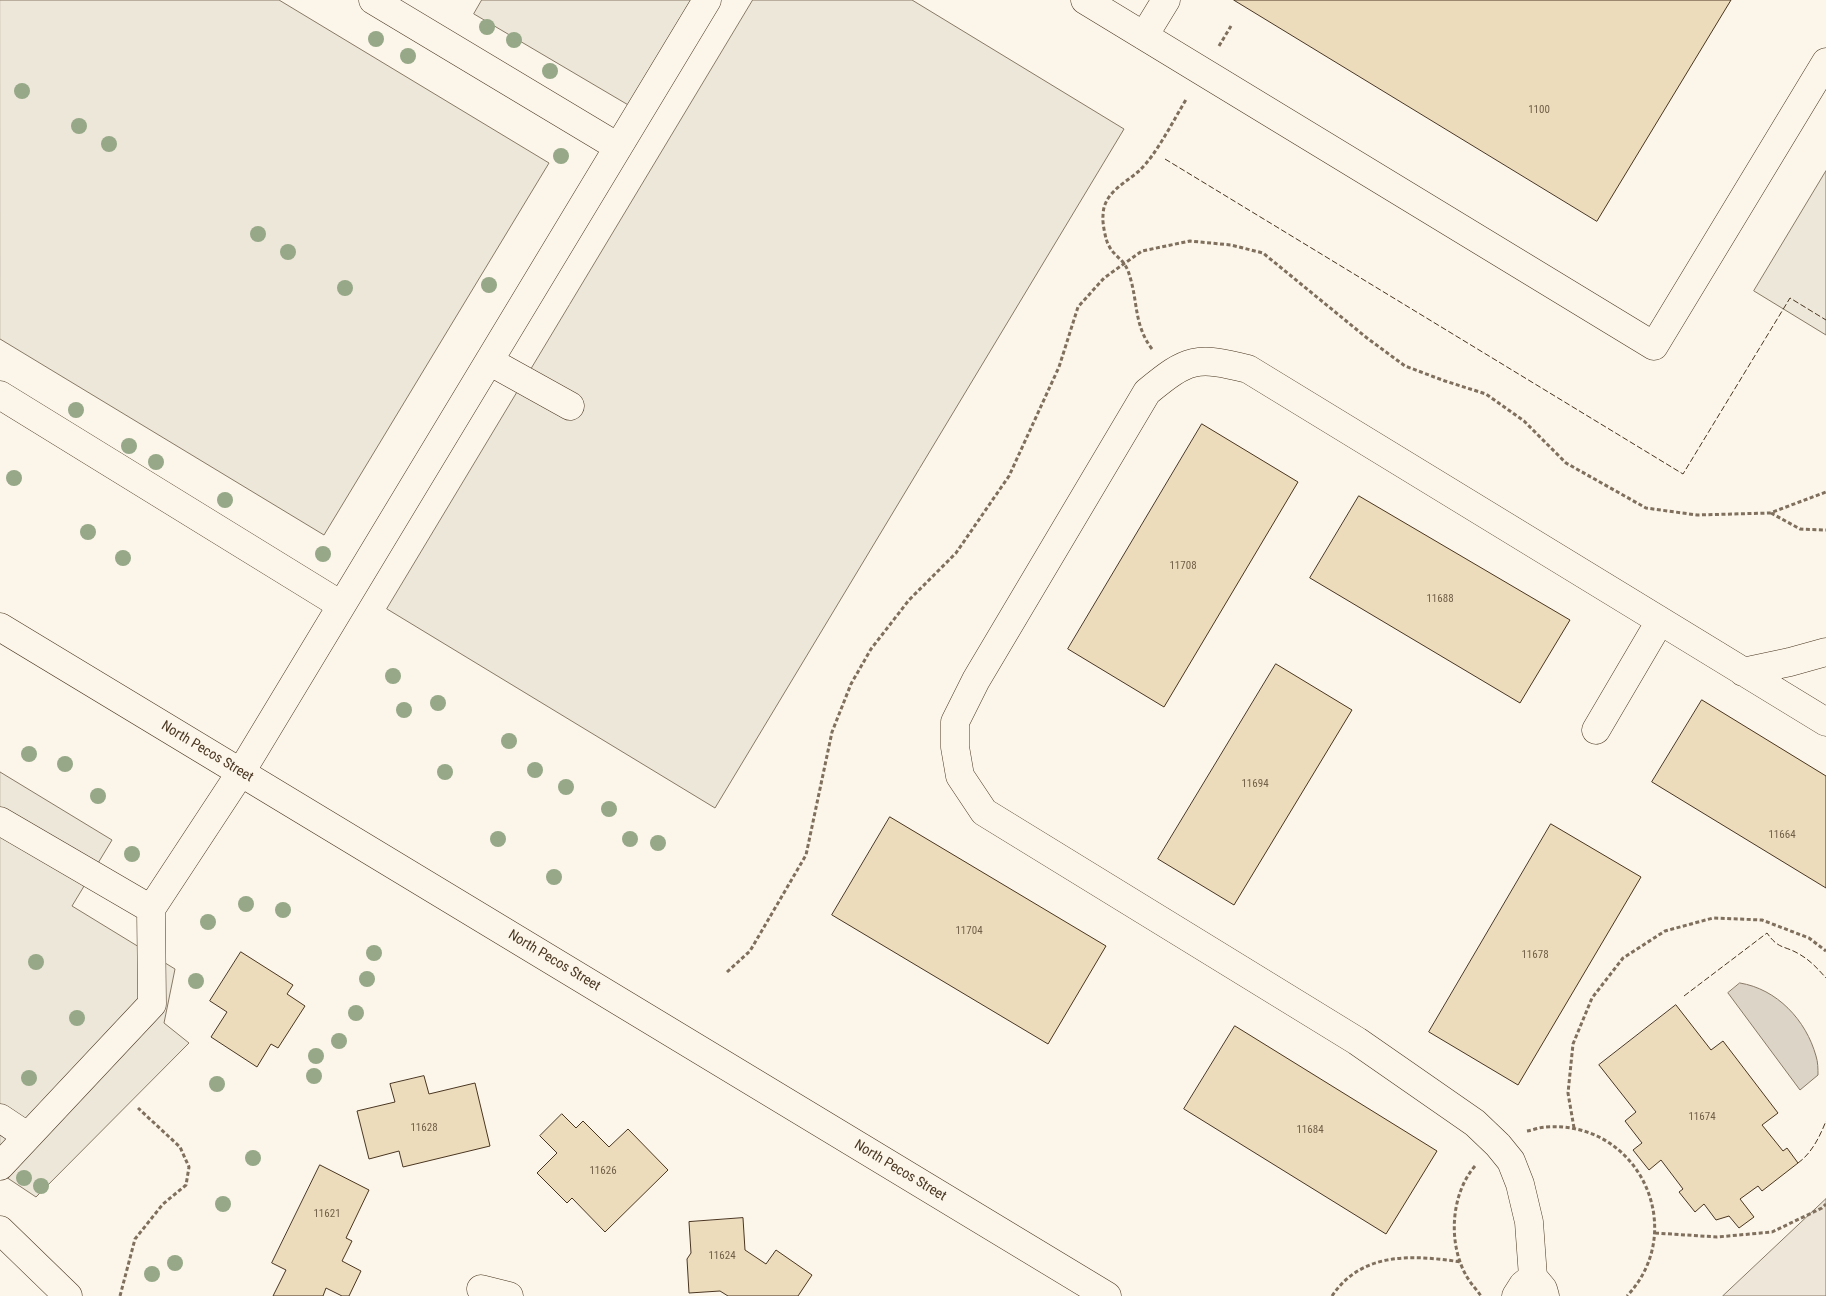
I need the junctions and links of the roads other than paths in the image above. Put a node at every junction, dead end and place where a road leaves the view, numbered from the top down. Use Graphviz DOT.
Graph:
graph roads {
  1 [pos="374,0"];
  2 [pos="707,0"];
  3 [pos="1085,0"];
  4 [pos="1166,0"];
  5 [pos="1144,36"];
  6 [pos="1826,62"];
  7 [pos="618,147"];
  8 [pos="489,361"];
  9 [pos="0,395"];
  10 [pos="570,406"];
  11 [pos="341,605"];
  12 [pos="1660,621"];
  13 [pos="0,627"];
  14 [pos="1826,652"];
  15 [pos="1743,672"];
  16 [pos="1826,722"];
  17 [pos="1596,730"];
  18 [pos="241,772"];
  19 [pos="0,821"];
  20 [pos="151,909"];
  21 [pos="0,1118"];
  22 [pos="27,1136"];
  23 [pos="0,1166"];
  24 [pos="0,1230"];
  25 [pos="481,1289"];
  26 [pos="1531,1290"];
  27 [pos="68,1296"];
  28 [pos="509,1296"];
  29 [pos="1107,1296"];
  1 -- 7 [label="street"];
  2 -- 7 [label="street"];
  3 -- 5 [label="street"];
  4 -- 5 [label="street"];
  5 -- 6 [label="street"];
  7 -- 8 [label="street"];
  8 -- 10 [label="street"];
  8 -- 11 [label="street"];
  9 -- 11 [label="street"];
  11 -- 18 [label="street"];
  12 -- 15 [label="street"];
  12 -- 17 [label="street"];
  12 -- 26 [label="street"];
  13 -- 18 [label="street, North Pecos Street"];
  14 -- 15 [label="street"];
  15 -- 16 [label="street"];
  18 -- 20 [label="street"];
  18 -- 29 [label="street, North Pecos Street"];
  19 -- 20 [label="street"];
  20 -- 22 [label="street"];
  21 -- 22 [label="street"];
  22 -- 23 [label="street"];
  24 -- 27 [label="street"];
  25 -- 28 [label="street"];
}
